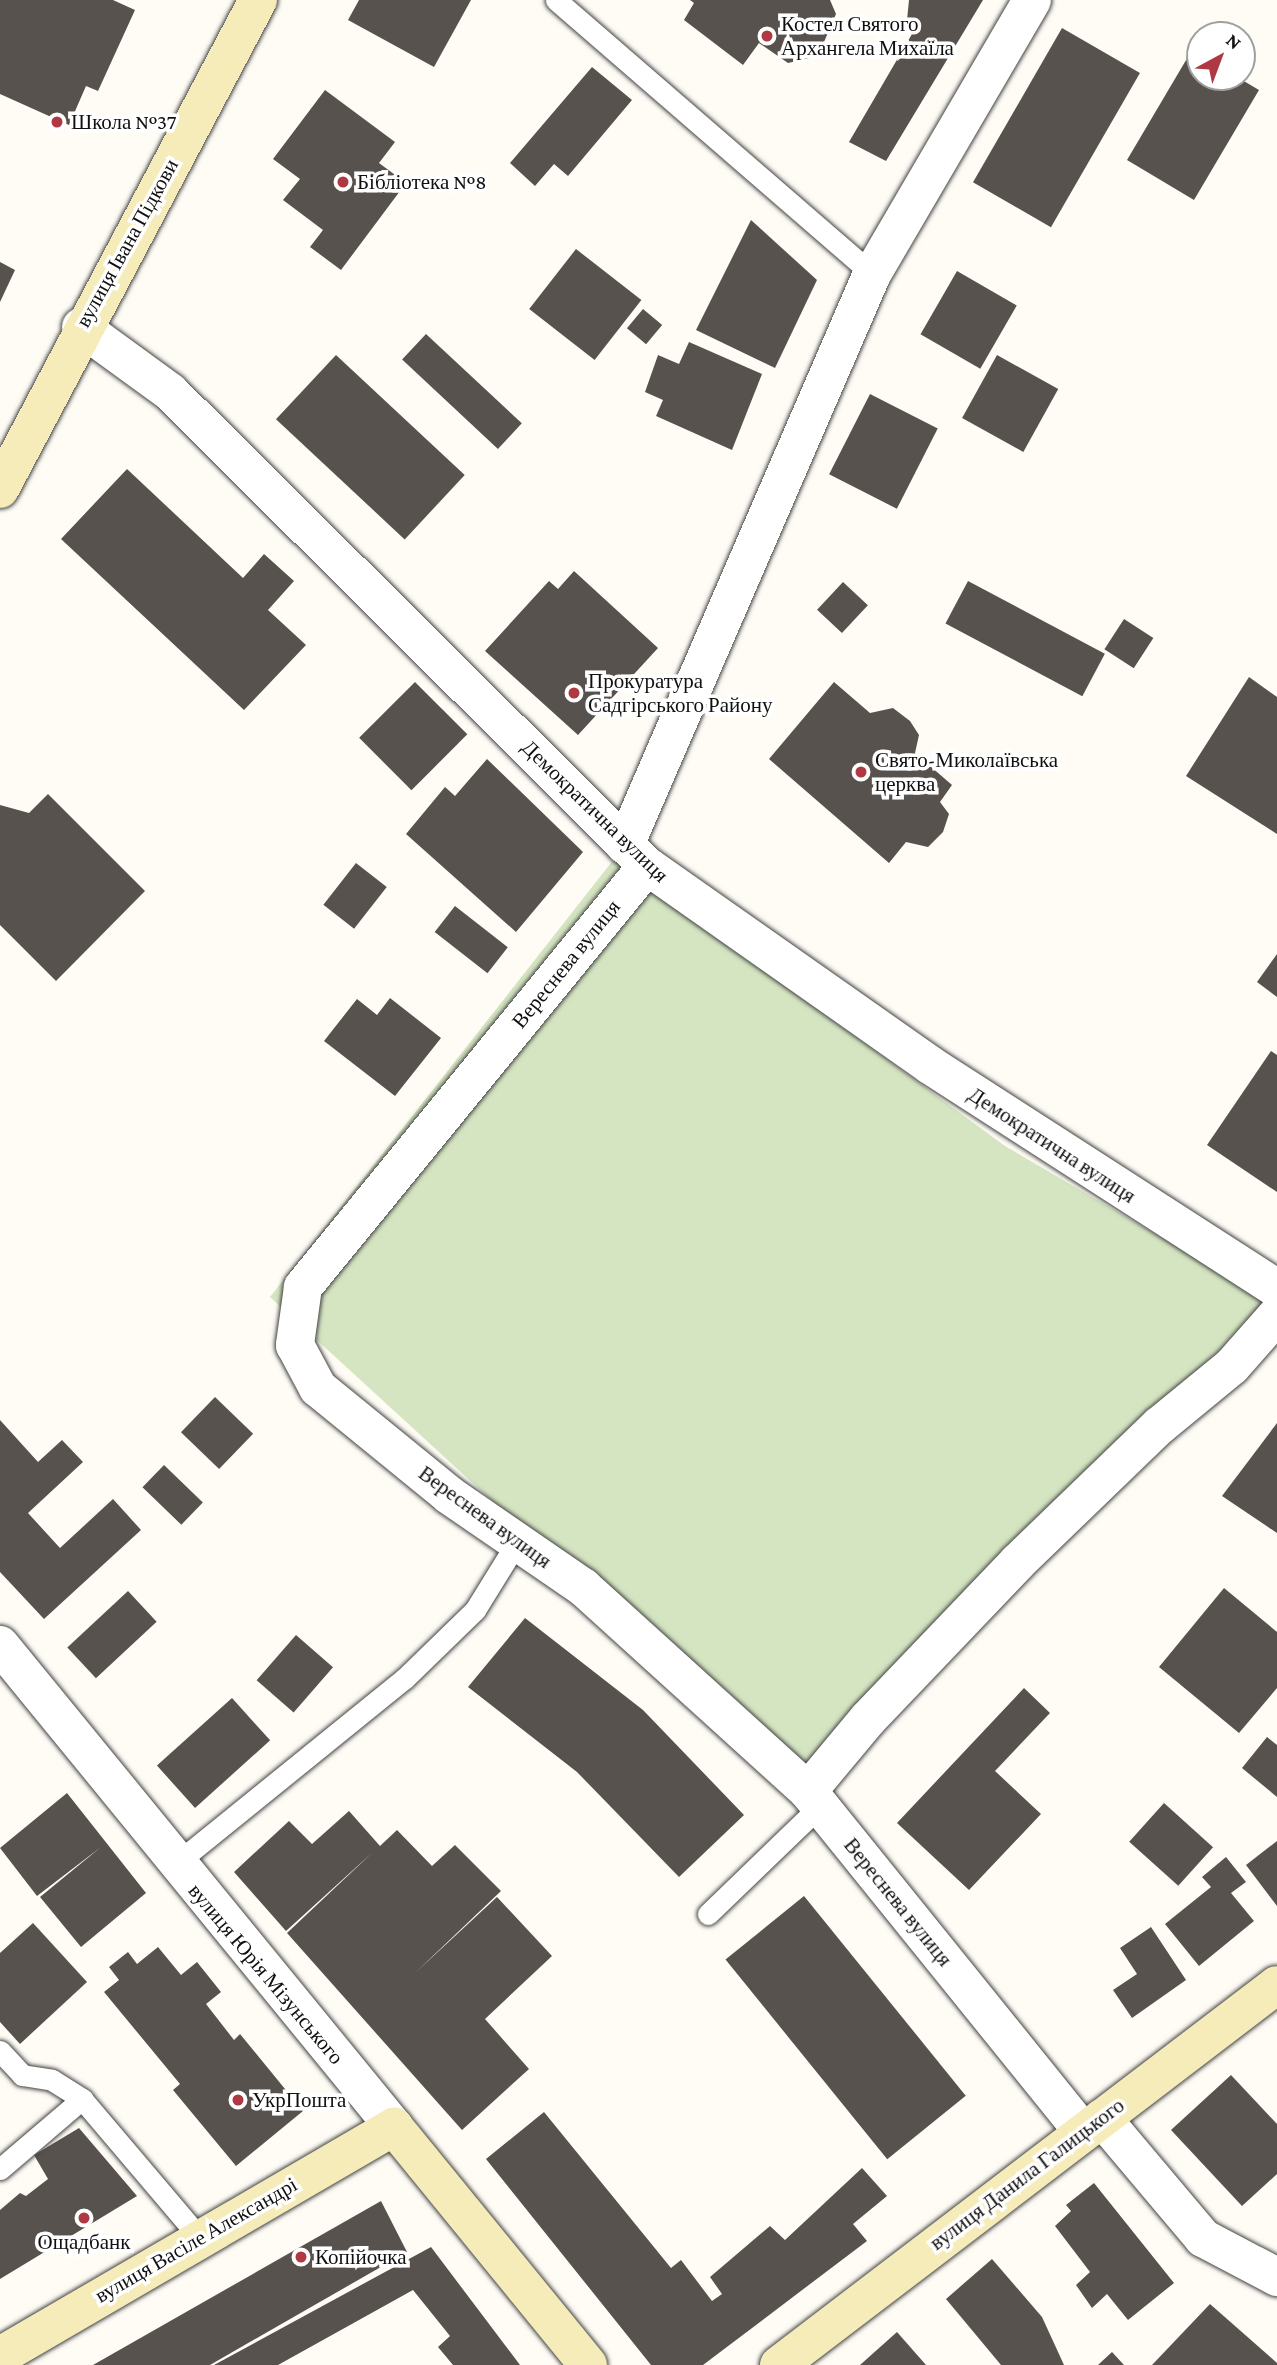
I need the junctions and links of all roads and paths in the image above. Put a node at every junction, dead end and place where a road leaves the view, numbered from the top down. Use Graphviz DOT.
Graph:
graph roads {
  1 [pos="258,0"];
  2 [pos="556,0"];
  3 [pos="1032,0"];
  4 [pos="872,274"];
  5 [pos="81,327"];
  6 [pos="0,489"];
  7 [pos="636,855"];
  8 [pos="1277,1289"];
  9 [pos="1277,1315"];
  10 [pos="517,1542"];
  11 [pos="0,1645"];
  12 [pos="814,1798"];
  13 [pos="174,1865"];
  14 [pos="708,1914"];
  15 [pos="1277,1985"];
  16 [pos="0,2051"];
  17 [pos="82,2099"];
  18 [pos="1093,2125"];
  19 [pos="394,2127"];
  20 [pos="0,2169"];
  21 [pos="199,2237"];
  22 [pos="1273,2268"];
  23 [pos="0,2356"];
  24 [pos="588,2365"];
  25 [pos="779,2365"];
  1 -- 5 [label="street, вулиця Івана Підкови"];
  2 -- 4 [label="lane"];
  3 -- 4 [label="street, Вереснева вулиця"];
  4 -- 7 [label="street, Вереснева вулиця"];
  5 -- 6 [label="street, вулиця Івана Підкови"];
  5 -- 7 [label="street, Демократична вулиця"];
  7 -- 8 [label="street, Демократична вулиця"];
  7 -- 10 [label="street, Вереснева вулиця"];
  9 -- 12 [label="street"];
  10 -- 12 [label="street, Вереснева вулиця"];
  10 -- 13 [label="lane"];
  11 -- 13 [label="street, вулиця Юрія Мізунського"];
  12 -- 14 [label="lane"];
  12 -- 18 [label="street, Вереснева вулиця"];
  13 -- 19 [label="street, вулиця Юрія Мізунського"];
  15 -- 18 [label="street, вулиця Данила Галицького"];
  16 -- 17 [label="lane"];
  17 -- 20 [label="lane"];
  17 -- 21 [label="lane"];
  18 -- 22 [label="street, Вереснева вулиця"];
  18 -- 25 [label="street, вулиця Данила Галицького"];
  19 -- 21 [label="street, вулиця Васіле Александрі"];
  19 -- 24 [label="street, вулиця Юрія Мізунського"];
  21 -- 23 [label="street, вулиця Васіле Александрі"];
}
